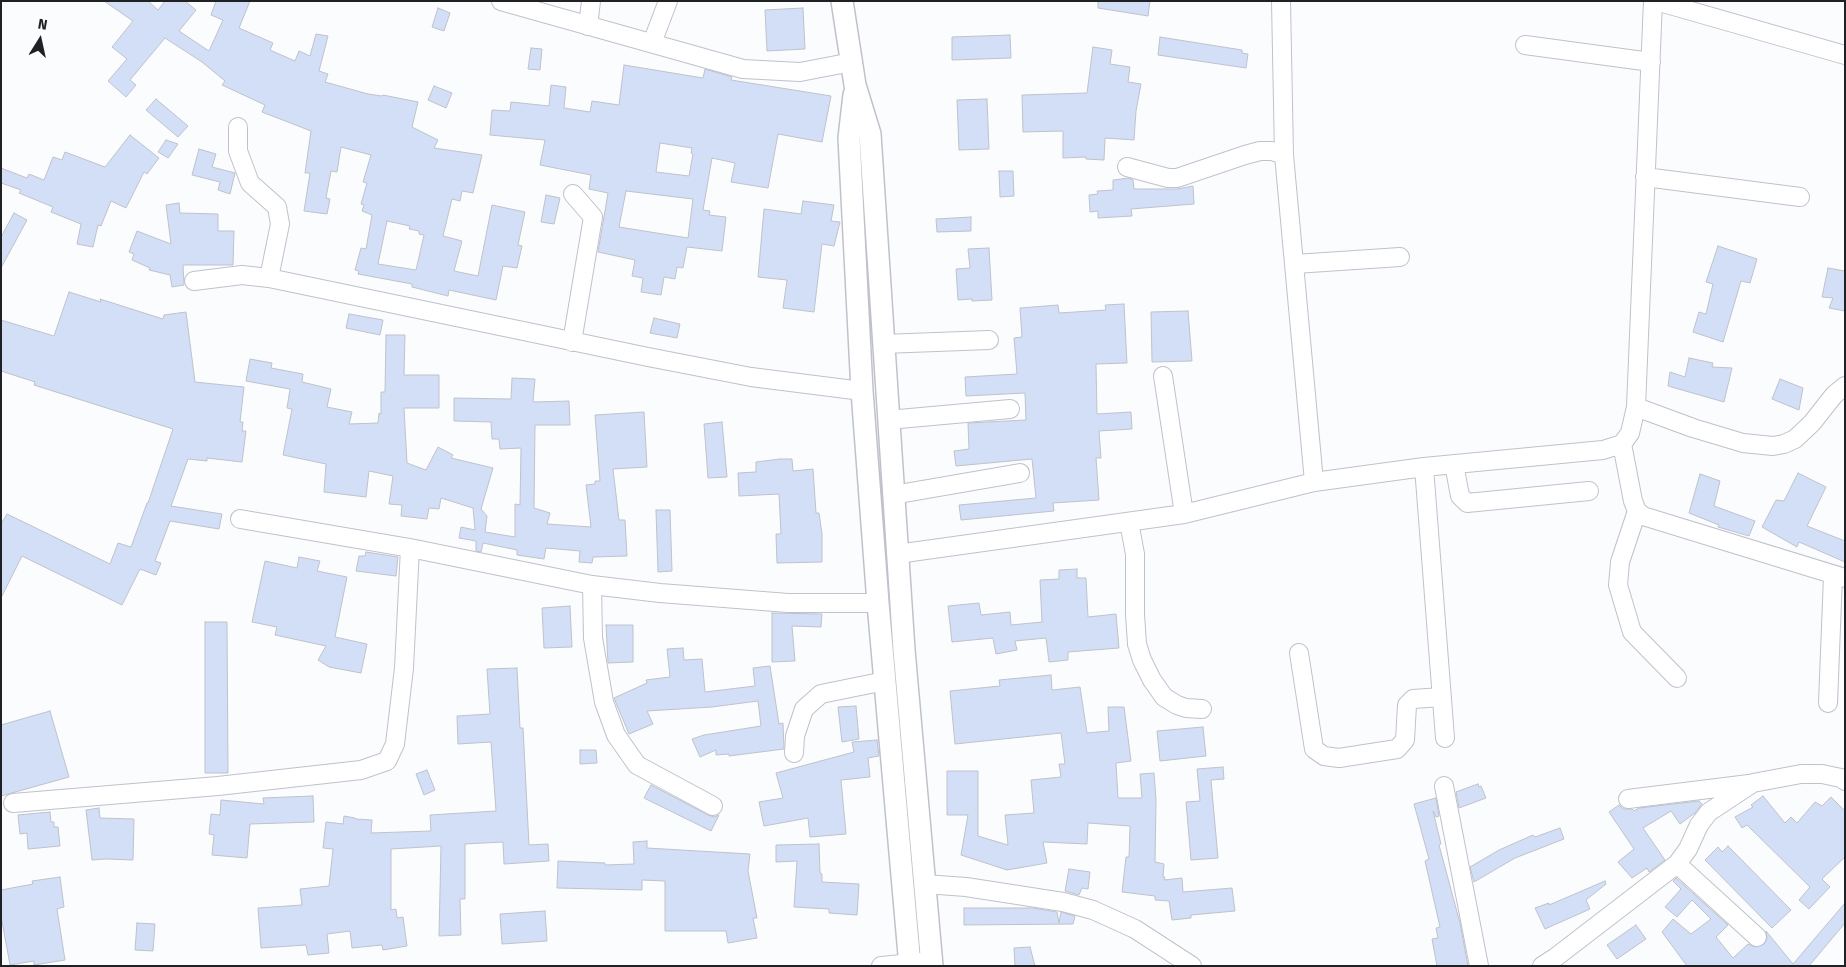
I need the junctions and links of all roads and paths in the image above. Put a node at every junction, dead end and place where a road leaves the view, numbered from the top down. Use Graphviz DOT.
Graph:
graph roads {
  1 [pos="500,1"];
  2 [pos="591,1"];
  3 [pos="668,1"];
  4 [pos="842,1"];
  5 [pos="1281,1"];
  6 [pos="1654,1"];
  7 [pos="588,26"];
  8 [pos="652,43"];
  9 [pos="1525,45"];
  10 [pos="1845,55"];
  11 [pos="852,62"];
  12 [pos="1651,62"];
  13 [pos="855,85"];
  14 [pos="238,127"];
  15 [pos="1284,154"];
  16 [pos="1127,167"];
  17 [pos="1645,177"];
  18 [pos="573,194"];
  19 [pos="1800,197"];
  20 [pos="1400,257"];
  21 [pos="1295,264"];
  22 [pos="269,278"];
  23 [pos="194,281"];
  24 [pos="989,340"];
  25 [pos="572,342"];
  26 [pos="883,344"];
  27 [pos="1162,376"];
  28 [pos="1845,386"];
  29 [pos="862,391"];
  30 [pos="1636,407"];
  31 [pos="1010,409"];
  32 [pos="888,420"];
  33 [pos="1622,444"];
  34 [pos="1454,464"];
  35 [pos="1424,467"];
  36 [pos="1020,473"];
  37 [pos="1314,482"];
  38 [pos="1589,491"];
  39 [pos="893,495"];
  40 [pos="1637,511"];
  41 [pos="1184,514"];
  42 [pos="240,518"];
  43 [pos="1129,522"];
  44 [pos="873,542"];
  45 [pos="897,547"];
  46 [pos="410,548"];
  47 [pos="1839,577"];
  48 [pos="592,585"];
  49 [pos="878,603"];
  50 [pos="1299,652"];
  51 [pos="1677,678"];
  52 [pos="884,681"];
  53 [pos="1442,696"];
  54 [pos="908,702"];
  55 [pos="1828,703"];
  56 [pos="887,704"];
  57 [pos="1202,709"];
  58 [pos="1445,738"];
  59 [pos="794,754"];
  60 [pos="1845,781"];
  61 [pos="1753,784"];
  62 [pos="1444,786"];
  63 [pos="1628,799"];
  64 [pos="12,803"];
  65 [pos="713,806"];
  66 [pos="1677,864"];
  67 [pos="925,884"];
  68 [pos="1756,937"];
  69 [pos="932,964"];
  70 [pos="910,965"];
  71 [pos="881,966"];
  72 [pos="1192,966"];
  73 [pos="1479,966"];
  74 [pos="1542,966"];
  1 -- 7 [label="street"];
  2 -- 7 [label="street"];
  3 -- 8 [label="street"];
  4 -- 11 [label="main road"];
  5 -- 15 [label="street"];
  6 -- 10 [label="street"];
  6 -- 12 [label="street"];
  7 -- 8 [label="street"];
  8 -- 11 [label="street"];
  9 -- 12 [label="street"];
  11 -- 13 [label="main road"];
  12 -- 17 [label="street"];
  13 -- 26 [label="main road"];
  13 -- 29 [label="main road"];
  14 -- 22 [label="street"];
  15 -- 16 [label="street"];
  15 -- 21 [label="street"];
  17 -- 19 [label="street"];
  17 -- 30 [label="street"];
  18 -- 25 [label="street"];
  20 -- 21 [label="street"];
  21 -- 37 [label="street"];
  22 -- 23 [label="street"];
  22 -- 25 [label="street"];
  24 -- 26 [label="street"];
  25 -- 29 [label="street"];
  26 -- 32 [label="main road"];
  27 -- 41 [label="street"];
  28 -- 30 [label="street"];
  29 -- 44 [label="main road"];
  30 -- 33 [label="street"];
  31 -- 32 [label="street"];
  32 -- 39 [label="main road"];
  33 -- 34 [label="street"];
  33 -- 40 [label="street"];
  34 -- 35 [label="street"];
  34 -- 38 [label="street"];
  35 -- 37 [label="street"];
  35 -- 53 [label="street"];
  36 -- 39 [label="street"];
  37 -- 41 [label="street"];
  39 -- 45 [label="main road"];
  40 -- 47 [label="street"];
  40 -- 51 [label="street"];
  41 -- 43 [label="street"];
  42 -- 46 [label="street"];
  43 -- 45 [label="street"];
  43 -- 57 [label="street"];
  44 -- 45 [label="main road"];
  44 -- 49 [label="main road"];
  45 -- 54 [label="main road"];
  46 -- 48 [label="street"];
  46 -- 64 [label="street"];
  47 -- 55 [label="street"];
  48 -- 49 [label="street"];
  48 -- 65 [label="street"];
  49 -- 52 [label="main road"];
  50 -- 53 [label="street"];
  52 -- 56 [label="main road"];
  52 -- 59 [label="street"];
  53 -- 58 [label="street"];
  54 -- 56 [label="main road"];
  54 -- 67 [label="main road"];
  56 -- 70 [label="main road"];
  60 -- 61 [label="street"];
  61 -- 63 [label="street"];
  61 -- 66 [label="street"];
  62 -- 73 [label="street"];
  66 -- 68 [label="street"];
  66 -- 74 [label="street"];
  67 -- 69 [label="main road"];
  67 -- 72 [label="street"];
  69 -- 70 [label="street"];
  70 -- 71 [label="street"];
}
